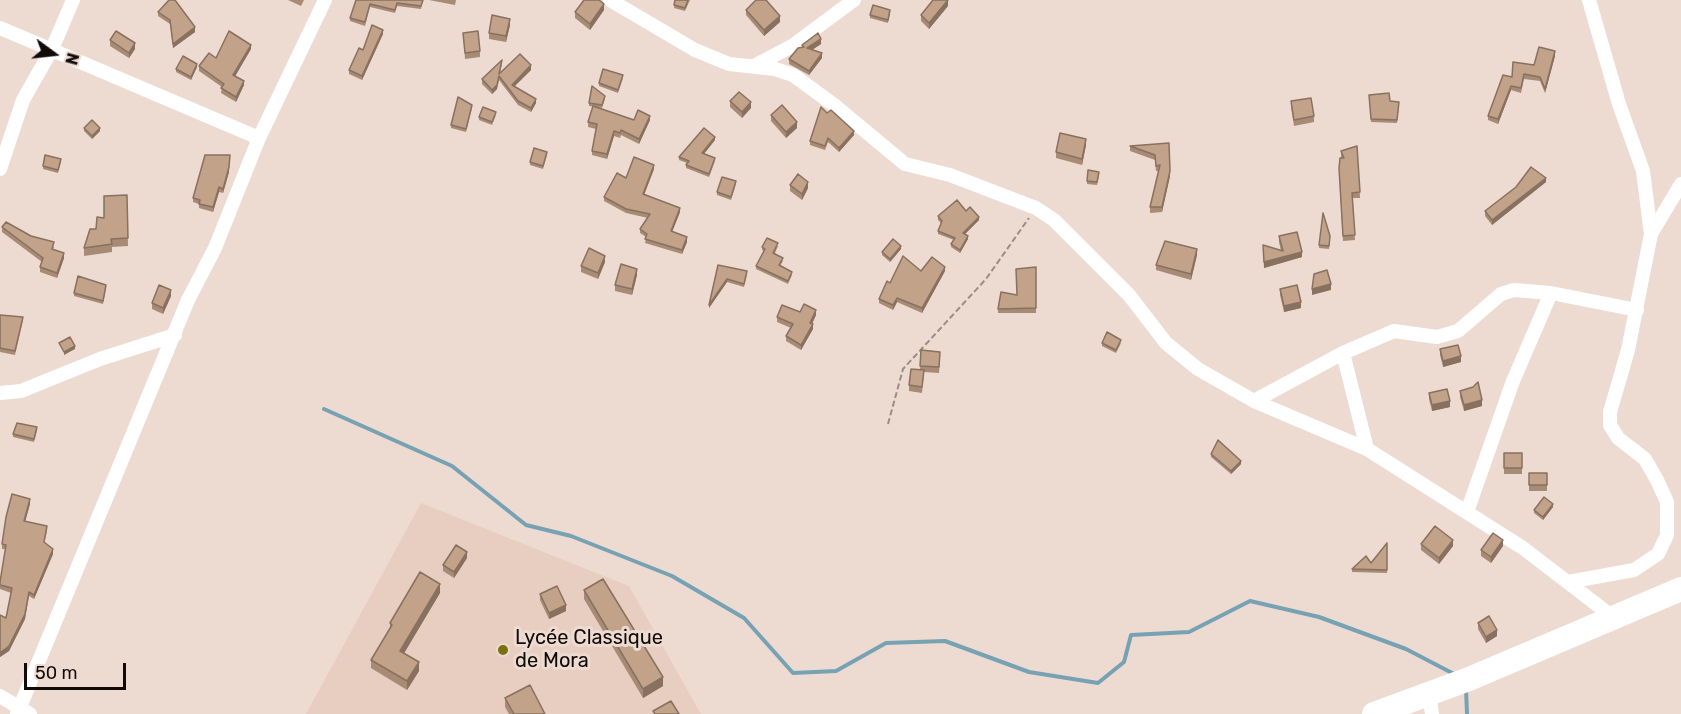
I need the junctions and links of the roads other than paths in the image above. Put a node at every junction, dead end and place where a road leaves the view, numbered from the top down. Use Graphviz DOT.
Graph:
graph roads {
  1 [pos="73,0"];
  2 [pos="325,0"];
  3 [pos="609,0"];
  4 [pos="854,0"];
  5 [pos="1589,0"];
  6 [pos="0,28"];
  7 [pos="52,49"];
  8 [pos="753,66"];
  9 [pos="259,138"];
  10 [pos="0,169"];
  11 [pos="1681,184"];
  12 [pos="1651,234"];
  13 [pos="1551,293"];
  14 [pos="1636,310"];
  15 [pos="175,335"];
  16 [pos="1343,353"];
  17 [pos="0,393"];
  18 [pos="1254,401"];
  19 [pos="1367,449"];
  20 [pos="1467,512"];
  21 [pos="1568,582"];
  22 [pos="1681,589"];
  23 [pos="1613,617"];
  24 [pos="0,696"];
  25 [pos="1433,699"];
  26 [pos="22,712"];
  27 [pos="1374,714"];
  1 -- 7 [label="street"];
  2 -- 9 [label="street"];
  3 -- 8 [label="street"];
  4 -- 8 [label="street"];
  5 -- 12 [label="street"];
  6 -- 7 [label="street"];
  7 -- 9 [label="street"];
  7 -- 10 [label="street"];
  8 -- 18 [label="street"];
  9 -- 15 [label="street"];
  11 -- 12 [label="street"];
  12 -- 14 [label="street"];
  13 -- 14 [label="street"];
  13 -- 16 [label="street"];
  13 -- 20 [label="street"];
  14 -- 21 [label="street"];
  15 -- 17 [label="street"];
  15 -- 26 [label="street"];
  16 -- 18 [label="street"];
  16 -- 19 [label="street"];
  18 -- 19 [label="street"];
  19 -- 20 [label="street"];
  20 -- 21 [label="street"];
  21 -- 23 [label="street"];
  22 -- 23 [label="highway"];
  23 -- 25 [label="highway"];
  24 -- 26 [label="street"];
  25 -- 27 [label="highway"];
}
